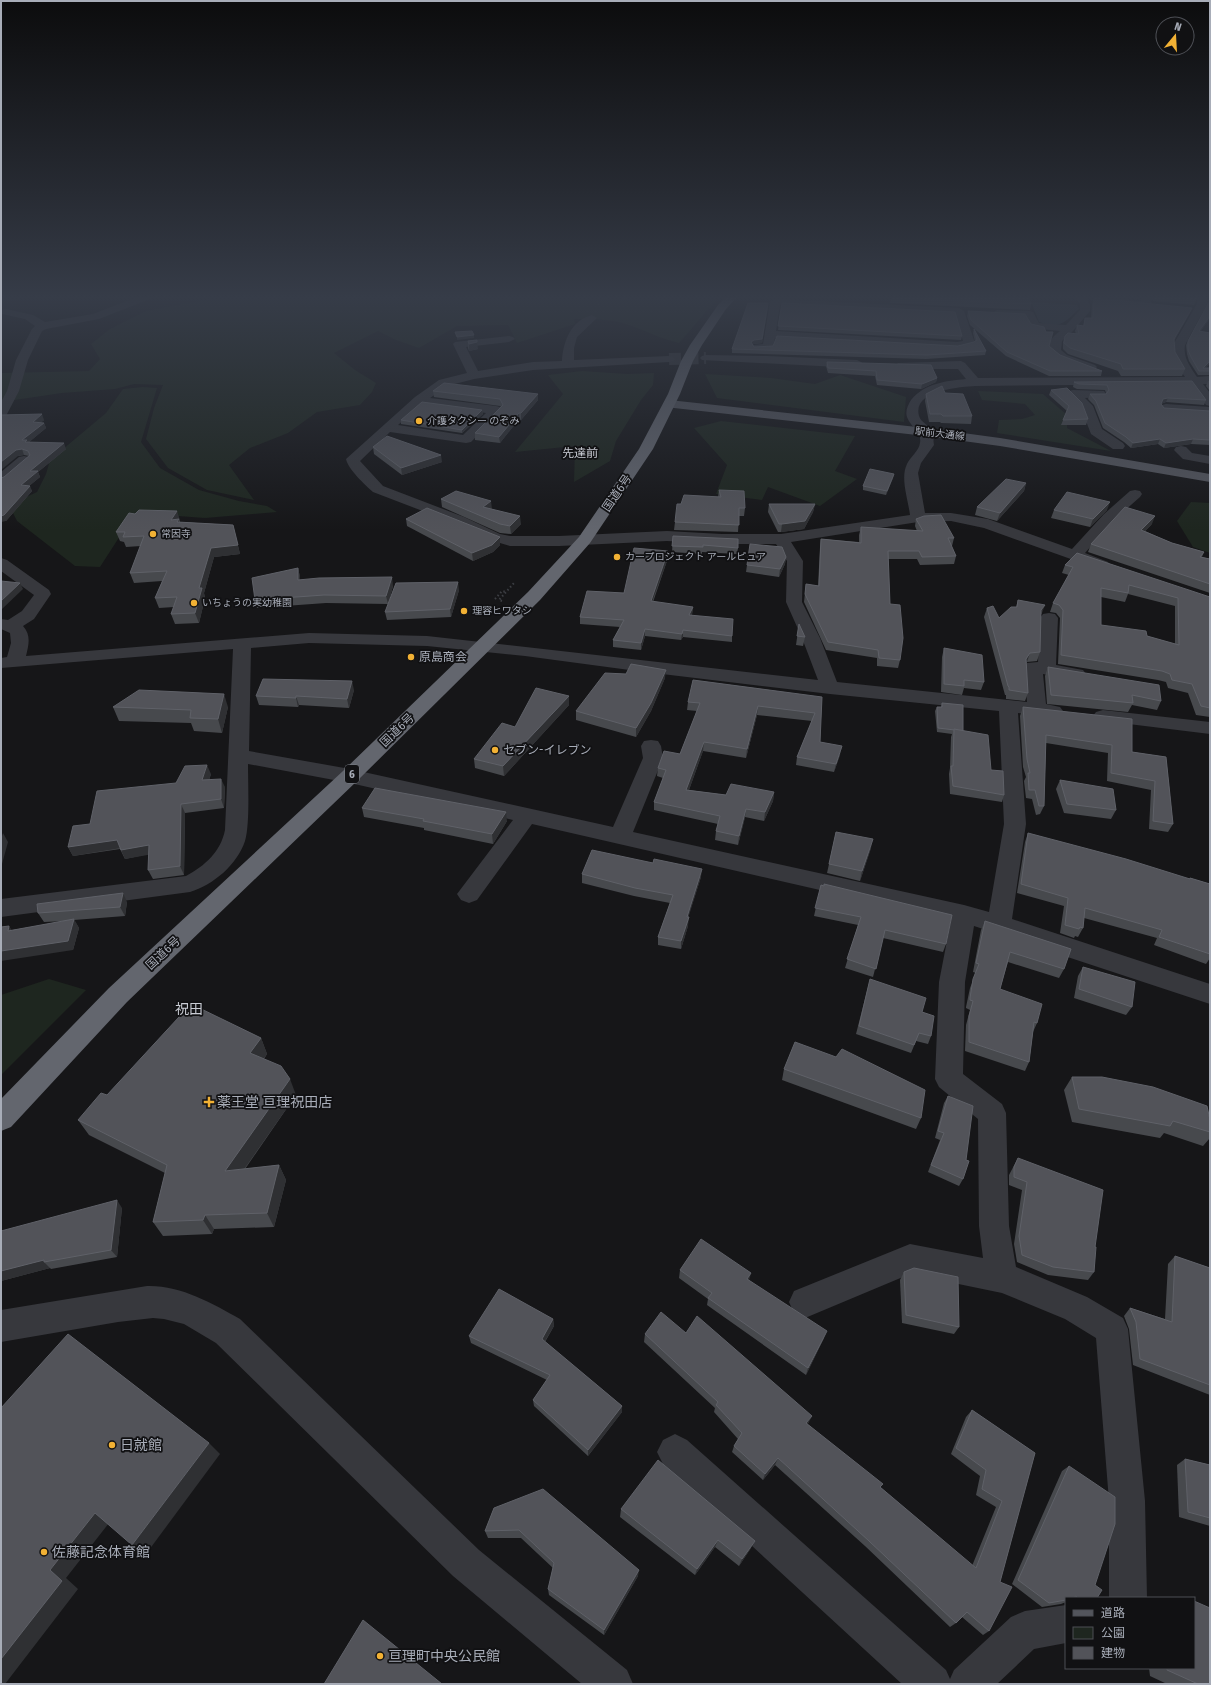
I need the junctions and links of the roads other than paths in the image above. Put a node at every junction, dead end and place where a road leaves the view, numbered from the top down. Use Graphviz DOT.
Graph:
graph roads {
  1 [pos="18,374"];
  2 [pos="483,374"];
  3 [pos="682,374"];
  4 [pos="968,374"];
  5 [pos="1112,374"];
  6 [pos="1190,374"];
  7 [pos="474,375"];
  8 [pos="1128,379"];
  9 [pos="1194,379"];
  10 [pos="1095,380"];
  11 [pos="1210,380"];
  12 [pos="975,382"];
  13 [pos="419,400"];
  14 [pos="1210,402"];
  15 [pos="669,404"];
  16 [pos="1166,408"];
  17 [pos="1210,411"];
  18 [pos="1,414"];
  19 [pos="1182,422"];
  20 [pos="1203,423"];
  21 [pos="388,428"];
  22 [pos="926,432"];
  23 [pos="1118,446"];
  24 [pos="1181,450"];
  25 [pos="24,460"];
  26 [pos="1210,460"];
  27 [pos="1210,478"];
  28 [pos="1,479"];
  29 [pos="1,486"];
  30 [pos="1135,494"];
  31 [pos="918,518"];
  32 [pos="781,539"];
  33 [pos="585,540"];
  34 [pos="1075,555"];
  35 [pos="1,563"];
  36 [pos="1116,570"];
  37 [pos="1049,618"];
  38 [pos="6,625"];
  39 [pos="242,643"];
  40 [pos="483,646"];
  41 [pos="8,662"];
  42 [pos="1046,669"];
  43 [pos="1091,676"];
  44 [pos="830,688"];
  45 [pos="1008,706"];
  46 [pos="1037,710"];
  47 [pos="1210,728"];
  48 [pos="651,746"];
  49 [pos="238,756"];
  50 [pos="350,776"];
  51 [pos="527,816"];
  52 [pos="620,837"];
  53 [pos="469,894"];
  54 [pos="1,908"];
  55 [pos="964,914"];
  56 [pos="999,924"];
  57 [pos="1210,994"];
  58 [pos="1,1118"];
  59 [pos="1002,1277"];
  60 [pos="805,1302"];
  61 [pos="1,1326"];
  62 [pos="675,1452"];
  63 [pos="1128,1597"];
  64 [pos="1065,1624"];
  65 [pos="613,1684"];
  66 [pos="932,1684"];
  67 [pos="968,1684"];
  1 -- 18 [label="street"];
  2 -- 7 [label="street"];
  3 -- 15 [label="highway, 国道6号 / 6"];
  4 -- 12 [label="street"];
  5 -- 8 [label="street"];
  6 -- 9 [label="street"];
  7 -- 13 [label="street"];
  8 -- 9 [label="street"];
  8 -- 10 [label="street"];
  9 -- 11 [label="street"];
  9 -- 14 [label="street"];
  10 -- 12 [label="street"];
  10 -- 23 [label="street"];
  12 -- 22 [label="street"];
  13 -- 21 [label="street"];
  13 -- 21 [label="street"];
  15 -- 22 [label="main road, 駅前大通線"];
  15 -- 33 [label="highway, 国道6号 / 6"];
  16 -- 17 [label="street"];
  19 -- 20 [label="street"];
  21 -- 33 [label="street"];
  22 -- 27 [label="main road, 駅前大通線"];
  22 -- 31 [label="street"];
  24 -- 26 [label="street"];
  25 -- 28 [label="street"];
  28 -- 29 [label="street"];
  30 -- 34 [label="street"];
  31 -- 32 [label="street"];
  31 -- 34 [label="street"];
  32 -- 33 [label="street"];
  32 -- 44 [label="street"];
  33 -- 40 [label="highway, 国道6号 / 6"];
  34 -- 36 [label="street"];
  35 -- 38 [label="street"];
  37 -- 42 [label="street"];
  38 -- 41 [label="street"];
  39 -- 40 [label="street"];
  39 -- 41 [label="street"];
  39 -- 49 [label="street"];
  40 -- 44 [label="street"];
  40 -- 50 [label="highway, 国道6号 / 6"];
  42 -- 43 [label="street"];
  42 -- 46 [label="street"];
  44 -- 45 [label="street"];
  45 -- 46 [label="street"];
  45 -- 56 [label="street"];
  46 -- 47 [label="street"];
  48 -- 52 [label="street"];
  49 -- 50 [label="street"];
  49 -- 54 [label="street"];
  50 -- 51 [label="street"];
  50 -- 58 [label="highway, 国道6号 / 6"];
  51 -- 52 [label="street"];
  51 -- 53 [label="street"];
  52 -- 55 [label="street"];
  55 -- 56 [label="street"];
  55 -- 59 [label="street"];
  56 -- 57 [label="street"];
  59 -- 60 [label="street"];
  59 -- 63 [label="street"];
  61 -- 65 [label="street"];
  62 -- 66 [label="street"];
  64 -- 67 [label="street"];
}
